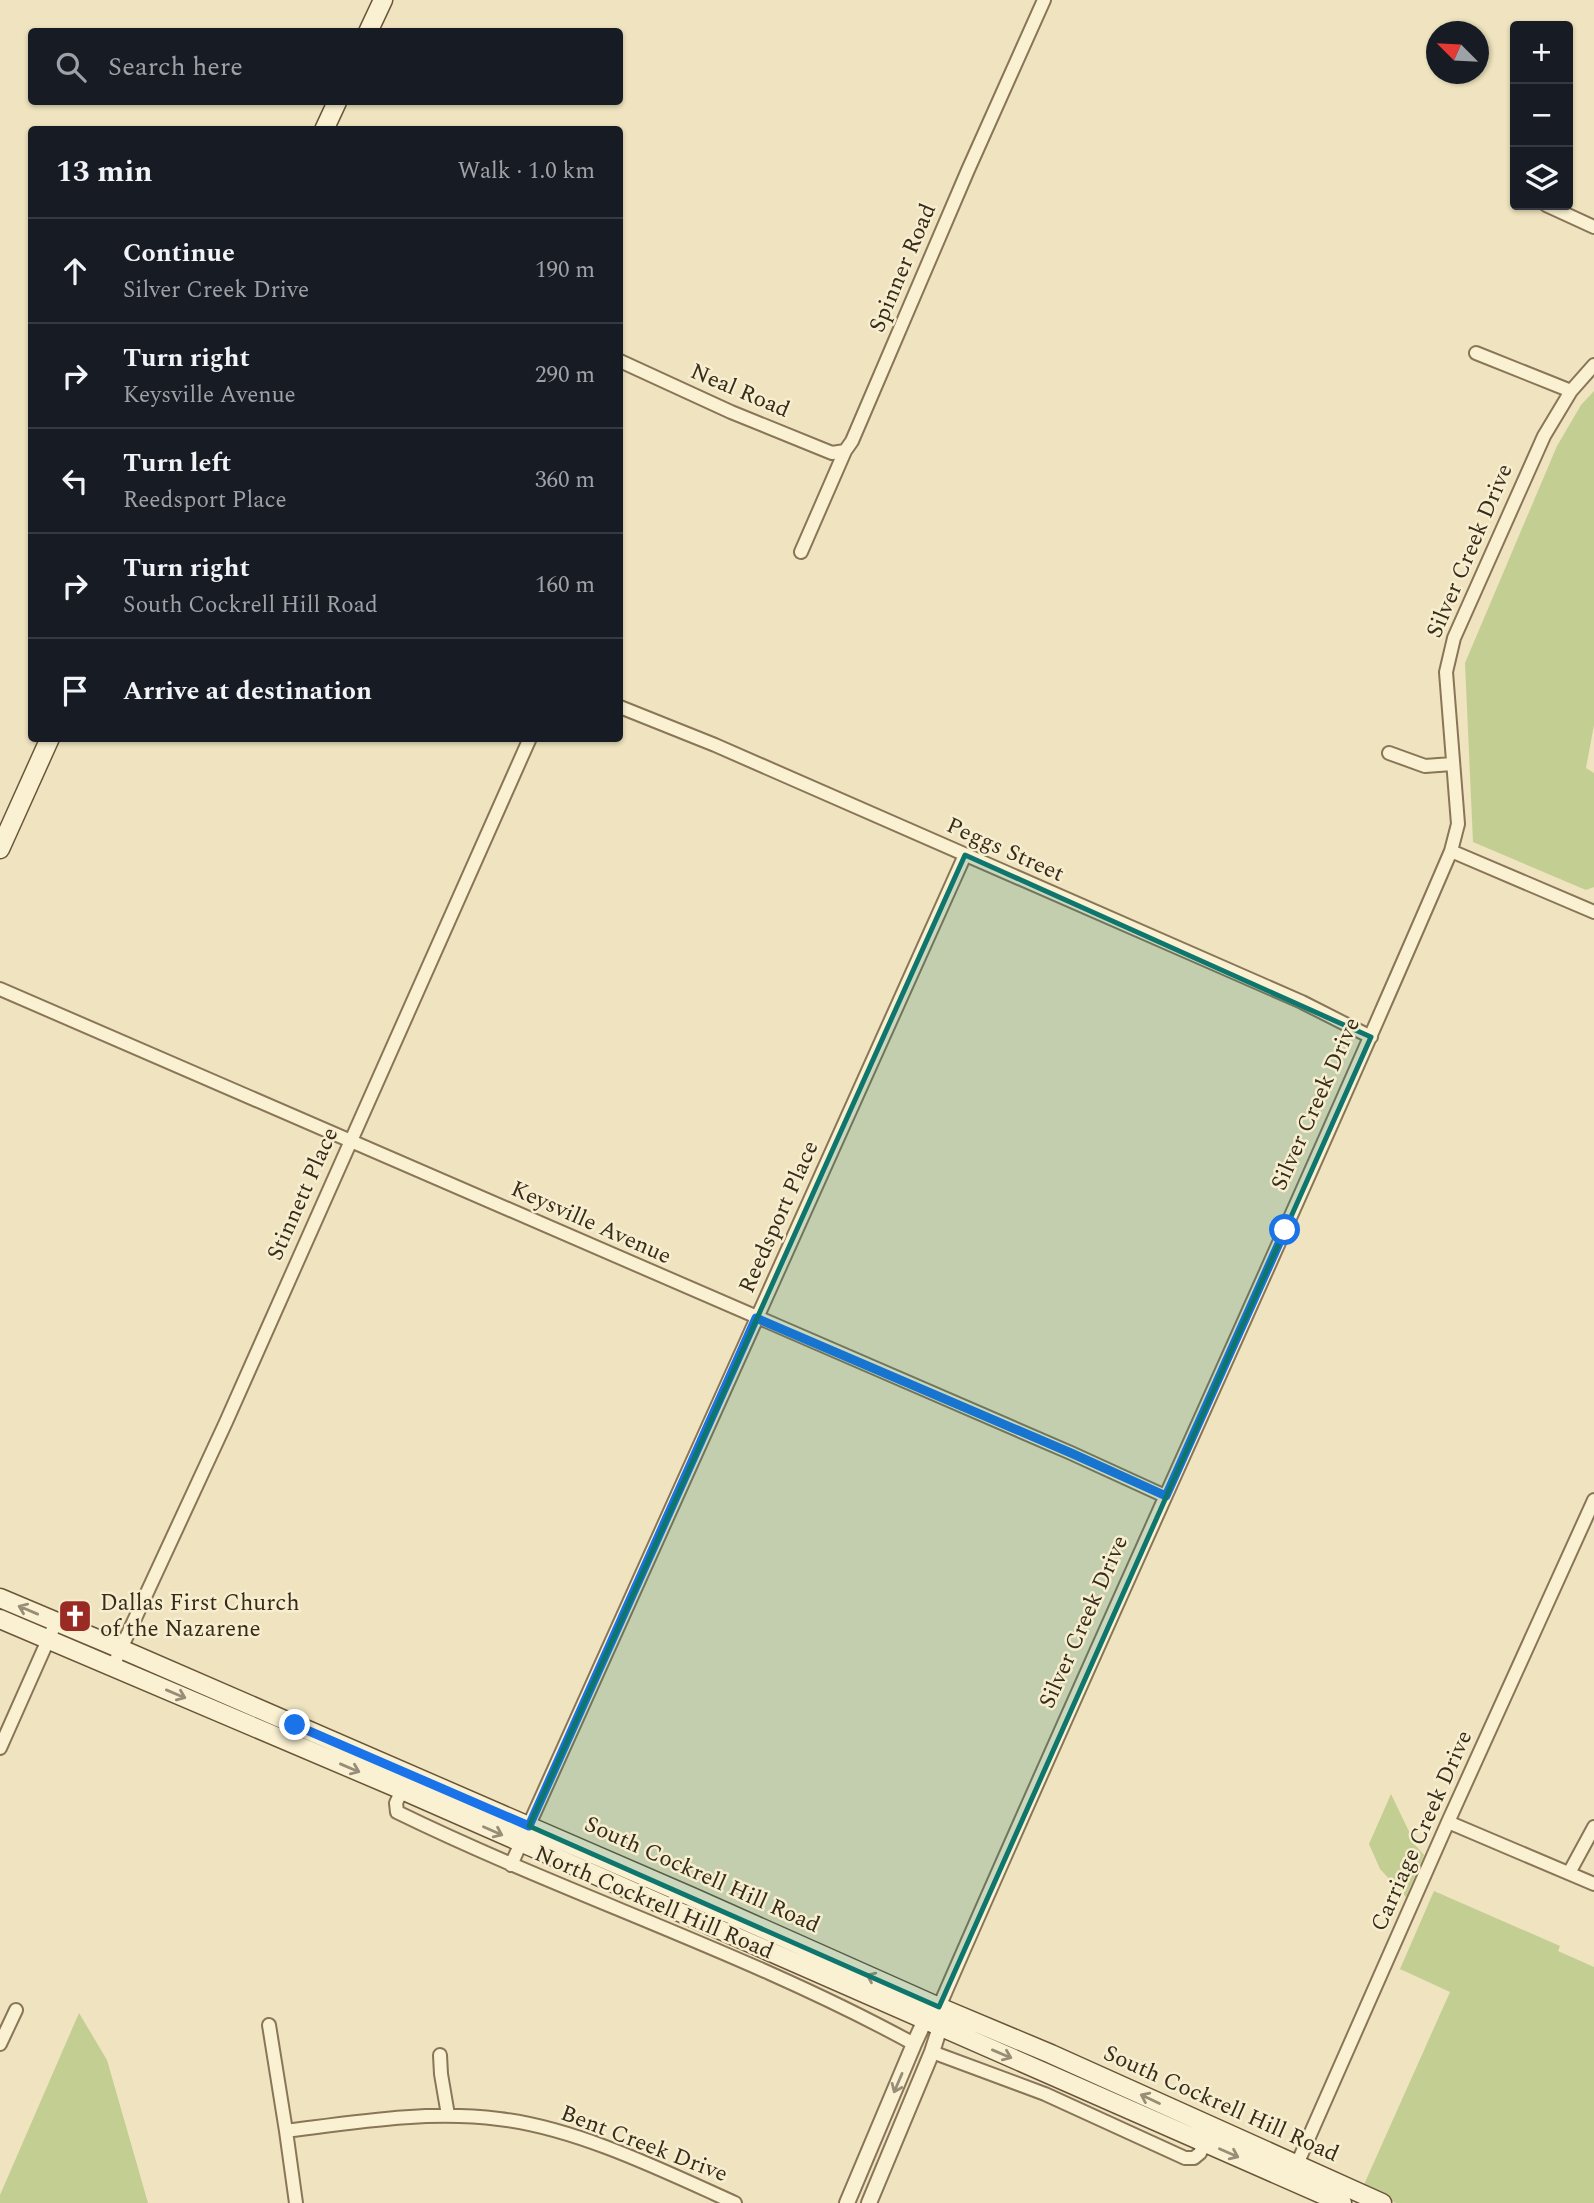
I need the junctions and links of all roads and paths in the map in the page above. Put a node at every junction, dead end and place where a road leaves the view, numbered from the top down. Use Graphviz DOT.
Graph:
graph roads {
  1 [pos="383,0"];
  2 [pos="1044,0"];
  3 [pos="371,28"];
  4 [pos="336,105"];
  5 [pos="326,126"];
  6 [pos="1557,210"];
  7 [pos="1594,227"];
  8 [pos="1476,353"];
  9 [pos="623,363"];
  10 [pos="1594,365"];
  11 [pos="1571,391"];
  12 [pos="845,450"];
  13 [pos="801,552"];
  14 [pos="623,708"];
  15 [pos="48,742"];
  16 [pos="528,742"];
  17 [pos="1389,754"];
  18 [pos="1452,764"];
  19 [pos="0,849"];
  20 [pos="1451,851"];
  21 [pos="965,855"];
  22 [pos="1594,911"];
  23 [pos="0,989"];
  24 [pos="1371,1037"];
  25 [pos="350,1141"];
  26 [pos="756,1318"];
  27 [pos="1166,1496"];
  28 [pos="1594,1500"];
  29 [pos="0,1598"];
  30 [pos="0,1619"];
  31 [pos="52,1630"];
  32 [pos="121,1648"];
  33 [pos="113,1667"];
  34 [pos="0,1748"];
  35 [pos="402,1790"];
  36 [pos="1448,1822"];
  37 [pos="529,1826"];
  38 [pos="1594,1827"];
  39 [pos="520,1843"];
  40 [pos="511,1865"];
  41 [pos="1569,1873"];
  42 [pos="1594,1884"];
  43 [pos="693,1919"];
  44 [pos="686,1937"];
  45 [pos="939,2007"];
  46 [pos="16,2010"];
  47 [pos="932,2024"];
  48 [pos="269,2025"];
  49 [pos="0,2044"];
  50 [pos="915,2044"];
  51 [pos="932,2053"];
  52 [pos="440,2055"];
  53 [pos="448,2115"];
  54 [pos="286,2131"];
  55 [pos="1208,2135"];
  56 [pos="1293,2173"];
  57 [pos="1360,2199"];
  58 [pos="296,2203"];
  59 [pos="735,2203"];
  60 [pos="848,2203"];
  61 [pos="869,2203"];
  62 [pos="1342,2203"];
  63 [pos="1382,2203"];
  1 -- 3 [label="main road"];
  2 -- 12 [label="street, Spinner Road"];
  4 -- 5 [label="main road"];
  6 -- 7 [label="street"];
  8 -- 11 [label="street"];
  9 -- 12 [label="street, Neal Road"];
  10 -- 11 [label="street, Silver Creek Drive"];
  11 -- 18 [label="street, Silver Creek Drive"];
  12 -- 13 [label="street, Spinner Road"];
  14 -- 21 [label="street, Peggs Street"];
  15 -- 19 [label="main road"];
  16 -- 25 [label="street, Stinnett Place"];
  17 -- 18 [label="street"];
  18 -- 20 [label="street, Silver Creek Drive"];
  20 -- 22 [label="street"];
  20 -- 24 [label="street, Silver Creek Drive"];
  21 -- 24 [label="street, Peggs Street"];
  21 -- 26 [label="street, Reedsport Place"];
  23 -- 25 [label="street, Keysville Avenue"];
  24 -- 27 [label="street, Silver Creek Drive"];
  25 -- 26 [label="street, Keysville Avenue"];
  25 -- 32 [label="street, Stinnett Place"];
  26 -- 27 [label="street, Keysville Avenue"];
  26 -- 37 [label="street, Reedsport Place"];
  27 -- 45 [label="street, Silver Creek Drive"];
  28 -- 36 [label="street, Carriage Creek Drive"];
  31 -- 29 [label="main road, South Cockrell Hill Road, one-way"];
  30 -- 31 [label="main road, South Cockrell Hill Road"];
  31 -- 32 [label="main road, South Cockrell Hill Road"];
  31 -- 33 [label="main road, South Cockrell Hill Road"];
  31 -- 34 [label="street"];
  32 -- 33 [label="street, Stinnett Place"];
  32 -- 37 [label="main road, South Cockrell Hill Road"];
  33 -- 35 [label="main road, South Cockrell Hill Road, one-way"];
  35 -- 39 [label="main road, South Cockrell Hill Road, one-way"];
  35 -- 40 [label="street, North Cockrell Hill Road"];
  36 -- 41 [label="street"];
  36 -- 56 [label="street, Carriage Creek Drive"];
  37 -- 39 [label="street, Reedsport Place"];
  45 -- 37 [label="main road, South Cockrell Hill Road, one-way"];
  38 -- 41 [label="street"];
  39 -- 40 [label="street, Reedsport Place"];
  39 -- 43 [label="main road, South Cockrell Hill Road"];
  40 -- 44 [label="street, North Cockrell Hill Road"];
  41 -- 42 [label="street"];
  43 -- 44 [label="street"];
  43 -- 47 [label="main road, South Cockrell Hill Road"];
  44 -- 50 [label="street, North Cockrell Hill Road"];
  45 -- 47 [label="street, Silver Creek Drive"];
  55 -- 45 [label="main road, South Cockrell Hill Road, one-way"];
  46 -- 49 [label="street"];
  47 -- 50 [label="street, Silver Creek Drive"];
  47 -- 51 [label="street"];
  47 -- 55 [label="main road, South Cockrell Hill Road, one-way"];
  48 -- 54 [label="street"];
  50 -- 60 [label="street, Silver Creek Drive, one-way"];
  51 -- 55 [label="street"];
  51 -- 61 [label="street"];
  52 -- 53 [label="street"];
  53 -- 54 [label="street, Bent Creek Drive"];
  53 -- 59 [label="street, Bent Creek Drive"];
  54 -- 58 [label="street"];
  55 -- 56 [label="main road, South Cockrell Hill Road"];
  56 -- 57 [label="main road, South Cockrell Hill Road"];
  56 -- 62 [label="main road, South Cockrell Hill Road"];
  57 -- 63 [label="main road, South Cockrell Hill Road"];
}
